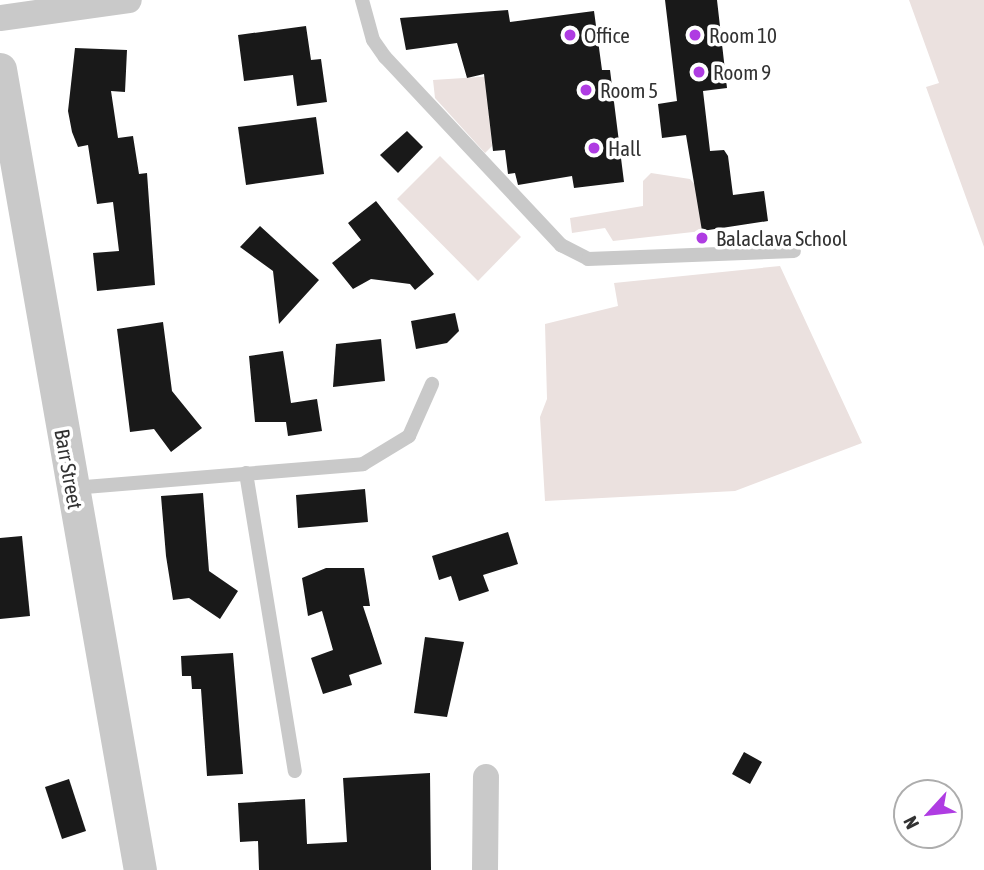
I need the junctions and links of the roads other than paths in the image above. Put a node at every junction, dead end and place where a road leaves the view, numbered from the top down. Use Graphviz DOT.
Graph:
graph roads {
  1 [pos="129,0"];
  2 [pos="362,0"];
  3 [pos="0,18"];
  4 [pos="0,69"];
  5 [pos="794,251"];
  6 [pos="432,384"];
  7 [pos="247,473"];
  8 [pos="73,488"];
  9 [pos="295,771"];
  10 [pos="486,777"];
  11 [pos="139,870"];
  12 [pos="485,870"];
  1 -- 3 [label="street"];
  2 -- 5 [label="lane"];
  4 -- 8 [label="street, Barr Street"];
  6 -- 7 [label="lane"];
  7 -- 8 [label="lane"];
  7 -- 9 [label="lane"];
  8 -- 11 [label="street, Barr Street"];
  10 -- 12 [label="street"];
}
